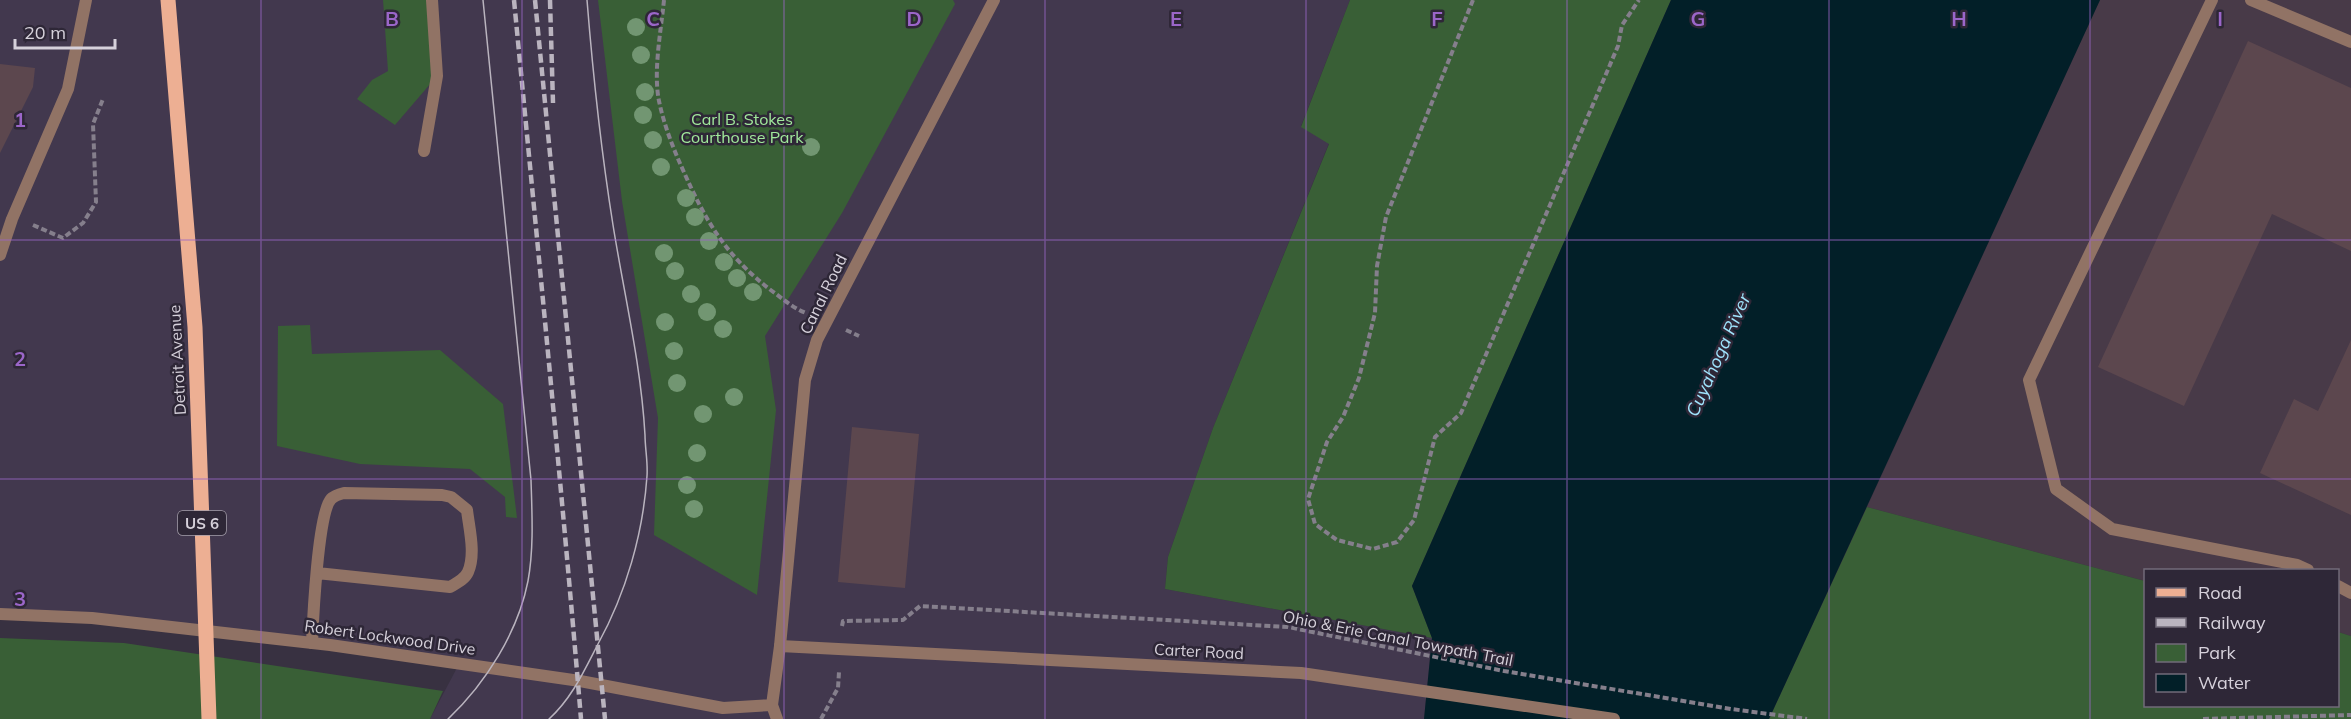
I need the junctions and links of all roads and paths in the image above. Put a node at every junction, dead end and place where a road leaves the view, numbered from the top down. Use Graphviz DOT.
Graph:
graph roads {
  1 [pos="86,0"];
  2 [pos="168,0"];
  3 [pos="432,0"];
  4 [pos="664,0"];
  5 [pos="994,0"];
  6 [pos="1473,0"];
  7 [pos="1639,0"];
  8 [pos="2212,0"];
  9 [pos="2251,0"];
  10 [pos="2351,42"];
  11 [pos="103,99"];
  12 [pos="424,151"];
  13 [pos="6,220"];
  14 [pos="48,230"];
  15 [pos="0,255"];
  16 [pos="758,280"];
  17 [pos="2306,569"];
  18 [pos="317,573"];
  19 [pos="0,614"];
  20 [pos="843,621"];
  21 [pos="312,643"];
  22 [pos="780,646"];
  23 [pos="838,688"];
  24 [pos="772,705"];
  25 [pos="2351,716"];
  26 [pos="209,719"];
  27 [pos="777,719"];
  28 [pos="821,719"];
  29 [pos="1614,719"];
  30 [pos="1807,719"];
  31 [pos="2203,719"];
  1 -- 13 [label="street"];
  2 -- 26 [label="main road, Detroit Avenue / US 6"];
  3 -- 12 [label="street"];
  4 -- 16 [label="path"];
  5 -- 22 [label="street, Canal Road"];
  6 -- 7 [label="path"];
  8 -- 17 [label="street"];
  9 -- 10 [label="street"];
  11 -- 14 [label="path"];
  13 -- 15 [label="street"];
  18 -- 18 [label="street"];
  18 -- 21 [label="street"];
  19 -- 21 [label="street, Robert Lockwood Drive"];
  20 -- 30 [label="path, Ohio & Erie Canal Towpath Trail"];
  21 -- 24 [label="street, Robert Lockwood Drive"];
  22 -- 24 [label="street, Canal Road"];
  22 -- 29 [label="street, Carter Road"];
  23 -- 28 [label="path"];
  24 -- 27 [label="street"];
  25 -- 31 [label="path"];
}
